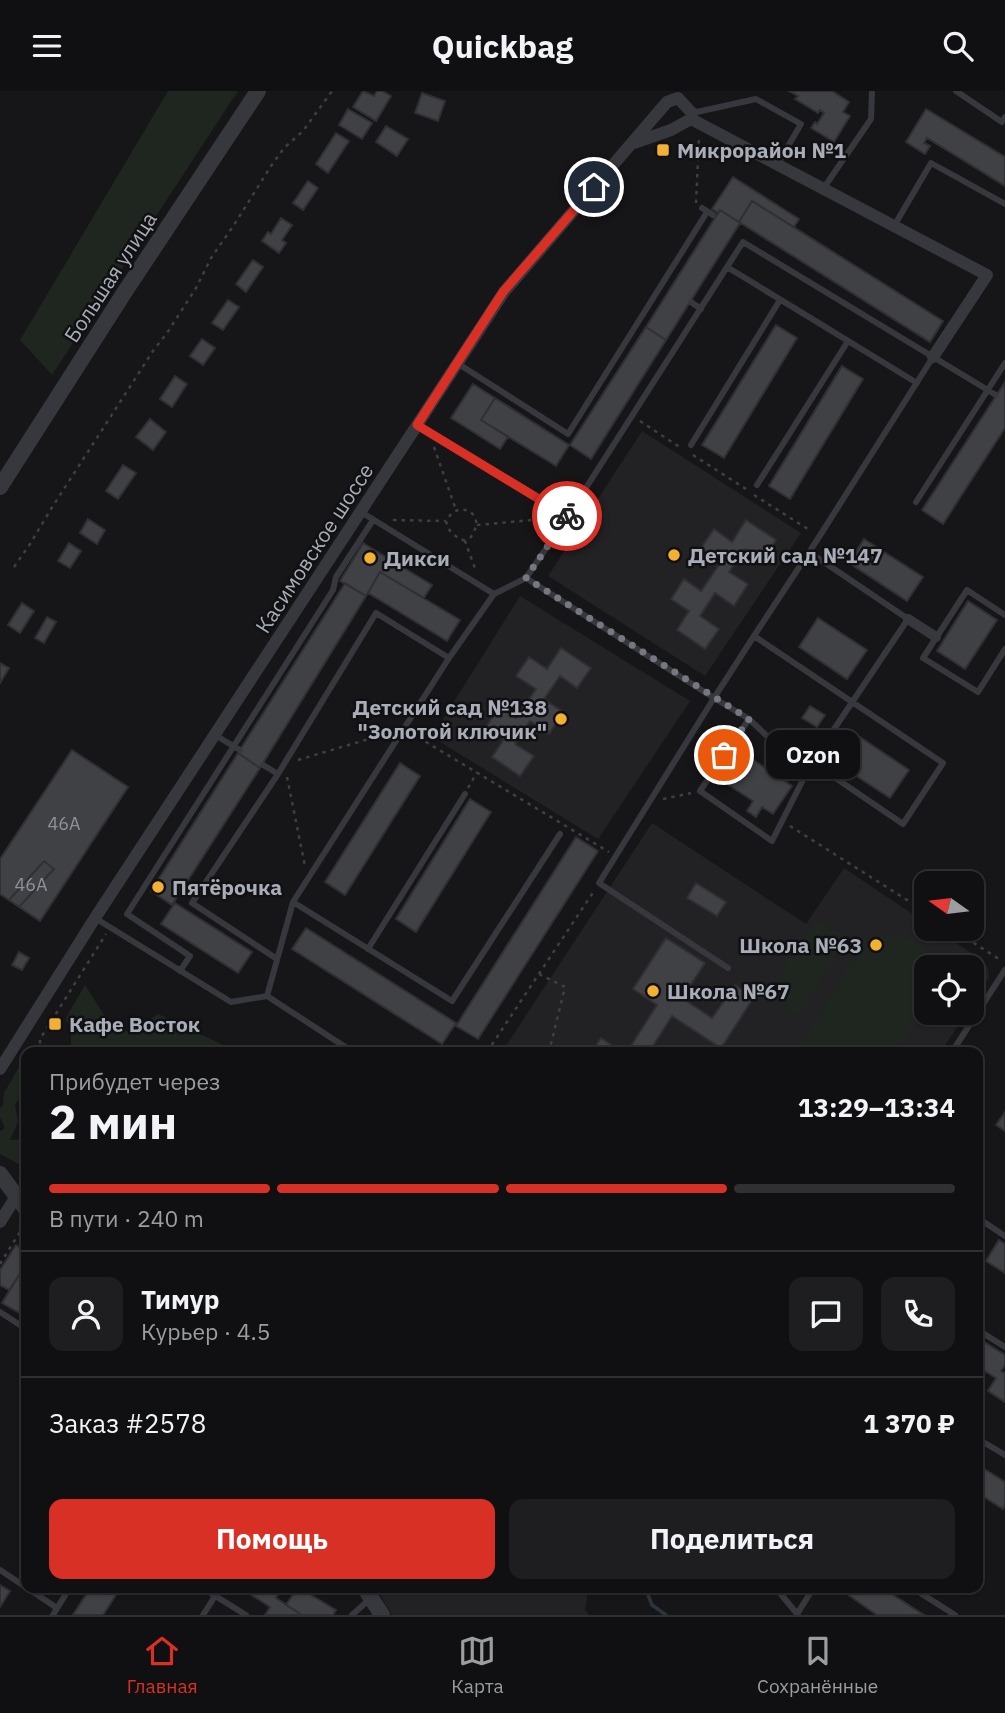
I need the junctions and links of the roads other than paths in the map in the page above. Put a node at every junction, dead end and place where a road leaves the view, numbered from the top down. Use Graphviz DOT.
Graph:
graph roads {
  1 [pos="258,91"];
  2 [pos="872,91"];
  3 [pos="956,91"];
  4 [pos="679,94"];
  5 [pos="692,116"];
  6 [pos="1005,117"];
  7 [pos="631,144"];
  8 [pos="777,165"];
  9 [pos="824,189"];
  10 [pos="1005,204"];
  11 [pos="707,212"];
  12 [pos="894,226"];
  13 [pos="727,267"];
  14 [pos="662,284"];
  15 [pos="670,289"];
  16 [pos="780,300"];
  17 [pos="691,302"];
  18 [pos="701,309"];
  19 [pos="848,341"];
  20 [pos="933,357"];
  21 [pos="457,363"];
  22 [pos="1005,363"];
  23 [pos="917,383"];
  24 [pos="988,390"];
  25 [pos="996,395"];
  26 [pos="423,428"];
  27 [pos="691,445"];
  28 [pos="757,485"];
  29 [pos="0,487"];
  30 [pos="916,502"];
  31 [pos="360,512"];
  32 [pos="568,516"];
  33 [pos="373,520"];
  34 [pos="809,552"];
  35 [pos="526,578"];
  36 [pos="494,594"];
  37 [pos="1005,615"];
  38 [pos="908,619"];
  39 [pos="754,636"];
  40 [pos="936,637"];
  41 [pos="1005,649"];
  42 [pos="449,658"];
  43 [pos="714,698"];
  44 [pos="853,702"];
  45 [pos="749,719"];
  46 [pos="215,734"];
  47 [pos="237,748"];
  48 [pos="812,762"];
  49 [pos="262,765"];
  50 [pos="278,774"];
  51 [pos="465,794"];
  52 [pos="559,834"];
  53 [pos="293,902"];
  54 [pos="95,918"];
  55 [pos="368,949"];
  56 [pos="277,959"];
  57 [pos="728,968"];
  58 [pos="1005,970"];
  59 [pos="180,971"];
  60 [pos="267,996"];
  61 [pos="346,1047"];
  62 [pos="955,1047"];
  63 [pos="0,1069"];
  64 [pos="0,1174"];
  65 [pos="21,1201"];
  66 [pos="21,1203"];
  67 [pos="983,1221"];
  68 [pos="0,1222"];
  69 [pos="1005,1236"];
  70 [pos="0,1312"];
  71 [pos="21,1326"];
  72 [pos="983,1333"];
  73 [pos="1005,1347"];
  74 [pos="983,1442"];
  75 [pos="1005,1455"];
  76 [pos="0,1570"];
  77 [pos="21,1586"];
  78 [pos="30,1593"];
  79 [pos="66,1593"];
  80 [pos="210,1593"];
  81 [pos="368,1593"];
  82 [pos="780,1593"];
  83 [pos="810,1593"];
  84 [pos="920,1593"];
  85 [pos="215,1596"];
  86 [pos="55,1612"];
  87 [pos="797,1614"];
  88 [pos="203,1615"];
  89 [pos="246,1615"];
  90 [pos="352,1615"];
  91 [pos="382,1615"];
  92 [pos="955,1615"];
  1 -- 29 [label="street, Большая улица"];
  2 -- 9 [label="lane"];
  3 -- 6 [label="lane"];
  4 -- 5 [label="street, Касимовское шоссе"];
  4 -- 7 [label="street, Касимовское шоссе"];
  5 -- 7 [label="street"];
  5 -- 8 [label="street, Касимовское шоссе"];
  5 -- 8 [label="lane"];
  7 -- 21 [label="street, Касимовское шоссе"];
  8 -- 9 [label="street, Касимовское шоссе"];
  9 -- 12 [label="street, Касимовское шоссе"];
  10 -- 12 [label="lane"];
  11 -- 14 [label="lane"];
  12 -- 20 [label="street, Касимовское шоссе"];
  13 -- 16 [label="lane"];
  13 -- 18 [label="lane"];
  13 -- 20 [label="lane"];
  14 -- 15 [label="lane"];
  14 -- 21 [label="lane"];
  16 -- 19 [label="lane"];
  16 -- 27 [label="lane"];
  17 -- 18 [label="lane"];
  18 -- 32 [label="lane"];
  19 -- 23 [label="lane"];
  19 -- 28 [label="lane"];
  20 -- 23 [label="lane"];
  20 -- 24 [label="lane"];
  21 -- 26 [label="street, Касимовское шоссе"];
  22 -- 24 [label="lane"];
  23 -- 34 [label="lane"];
  24 -- 25 [label="lane"];
  24 -- 30 [label="lane"];
  26 -- 31 [label="street, Касимовское шоссе"];
  26 -- 32 [label="lane"];
  31 -- 33 [label="lane"];
  31 -- 46 [label="street, Касимовское шоссе"];
  32 -- 35 [label="lane"];
  33 -- 36 [label="lane"];
  33 -- 47 [label="lane"];
  34 -- 38 [label="lane"];
  34 -- 39 [label="lane"];
  35 -- 36 [label="lane"];
  35 -- 43 [label="lane"];
  36 -- 42 [label="lane"];
  37 -- 40 [label="lane"];
  38 -- 40 [label="street"];
  38 -- 44 [label="lane"];
  39 -- 43 [label="lane"];
  39 -- 44 [label="lane"];
  40 -- 41 [label="lane"];
  42 -- 50 [label="lane"];
  42 -- 53 [label="lane"];
  43 -- 45 [label="lane"];
  43 -- 57 [label="lane"];
  44 -- 48 [label="lane"];
  44 -- 48 [label="lane"];
  45 -- 48 [label="lane"];
  45 -- 48 [label="lane"];
  46 -- 47 [label="lane"];
  46 -- 54 [label="street, Касимовское шоссе"];
  47 -- 59 [label="lane"];
  49 -- 50 [label="lane"];
  50 -- 56 [label="lane"];
  51 -- 55 [label="lane"];
  52 -- 55 [label="lane"];
  53 -- 55 [label="lane"];
  53 -- 56 [label="lane"];
  54 -- 59 [label="lane"];
  54 -- 63 [label="street, Касимовское шоссе"];
  56 -- 60 [label="lane"];
  58 -- 62 [label="lane"];
  59 -- 60 [label="lane"];
  60 -- 61 [label="lane"];
  64 -- 65 [label="street"];
  66 -- 68 [label="street"];
  67 -- 69 [label="lane"];
  70 -- 71 [label="lane"];
  72 -- 73 [label="lane"];
  74 -- 75 [label="lane"];
  76 -- 77 [label="lane"];
  78 -- 86 [label="lane"];
  79 -- 86 [label="lane"];
  80 -- 85 [label="lane"];
  81 -- 90 [label="lane"];
  81 -- 91 [label="street"];
  82 -- 87 [label="lane"];
  83 -- 87 [label="lane"];
  84 -- 92 [label="lane"];
  85 -- 88 [label="lane"];
  85 -- 89 [label="lane"];
}
